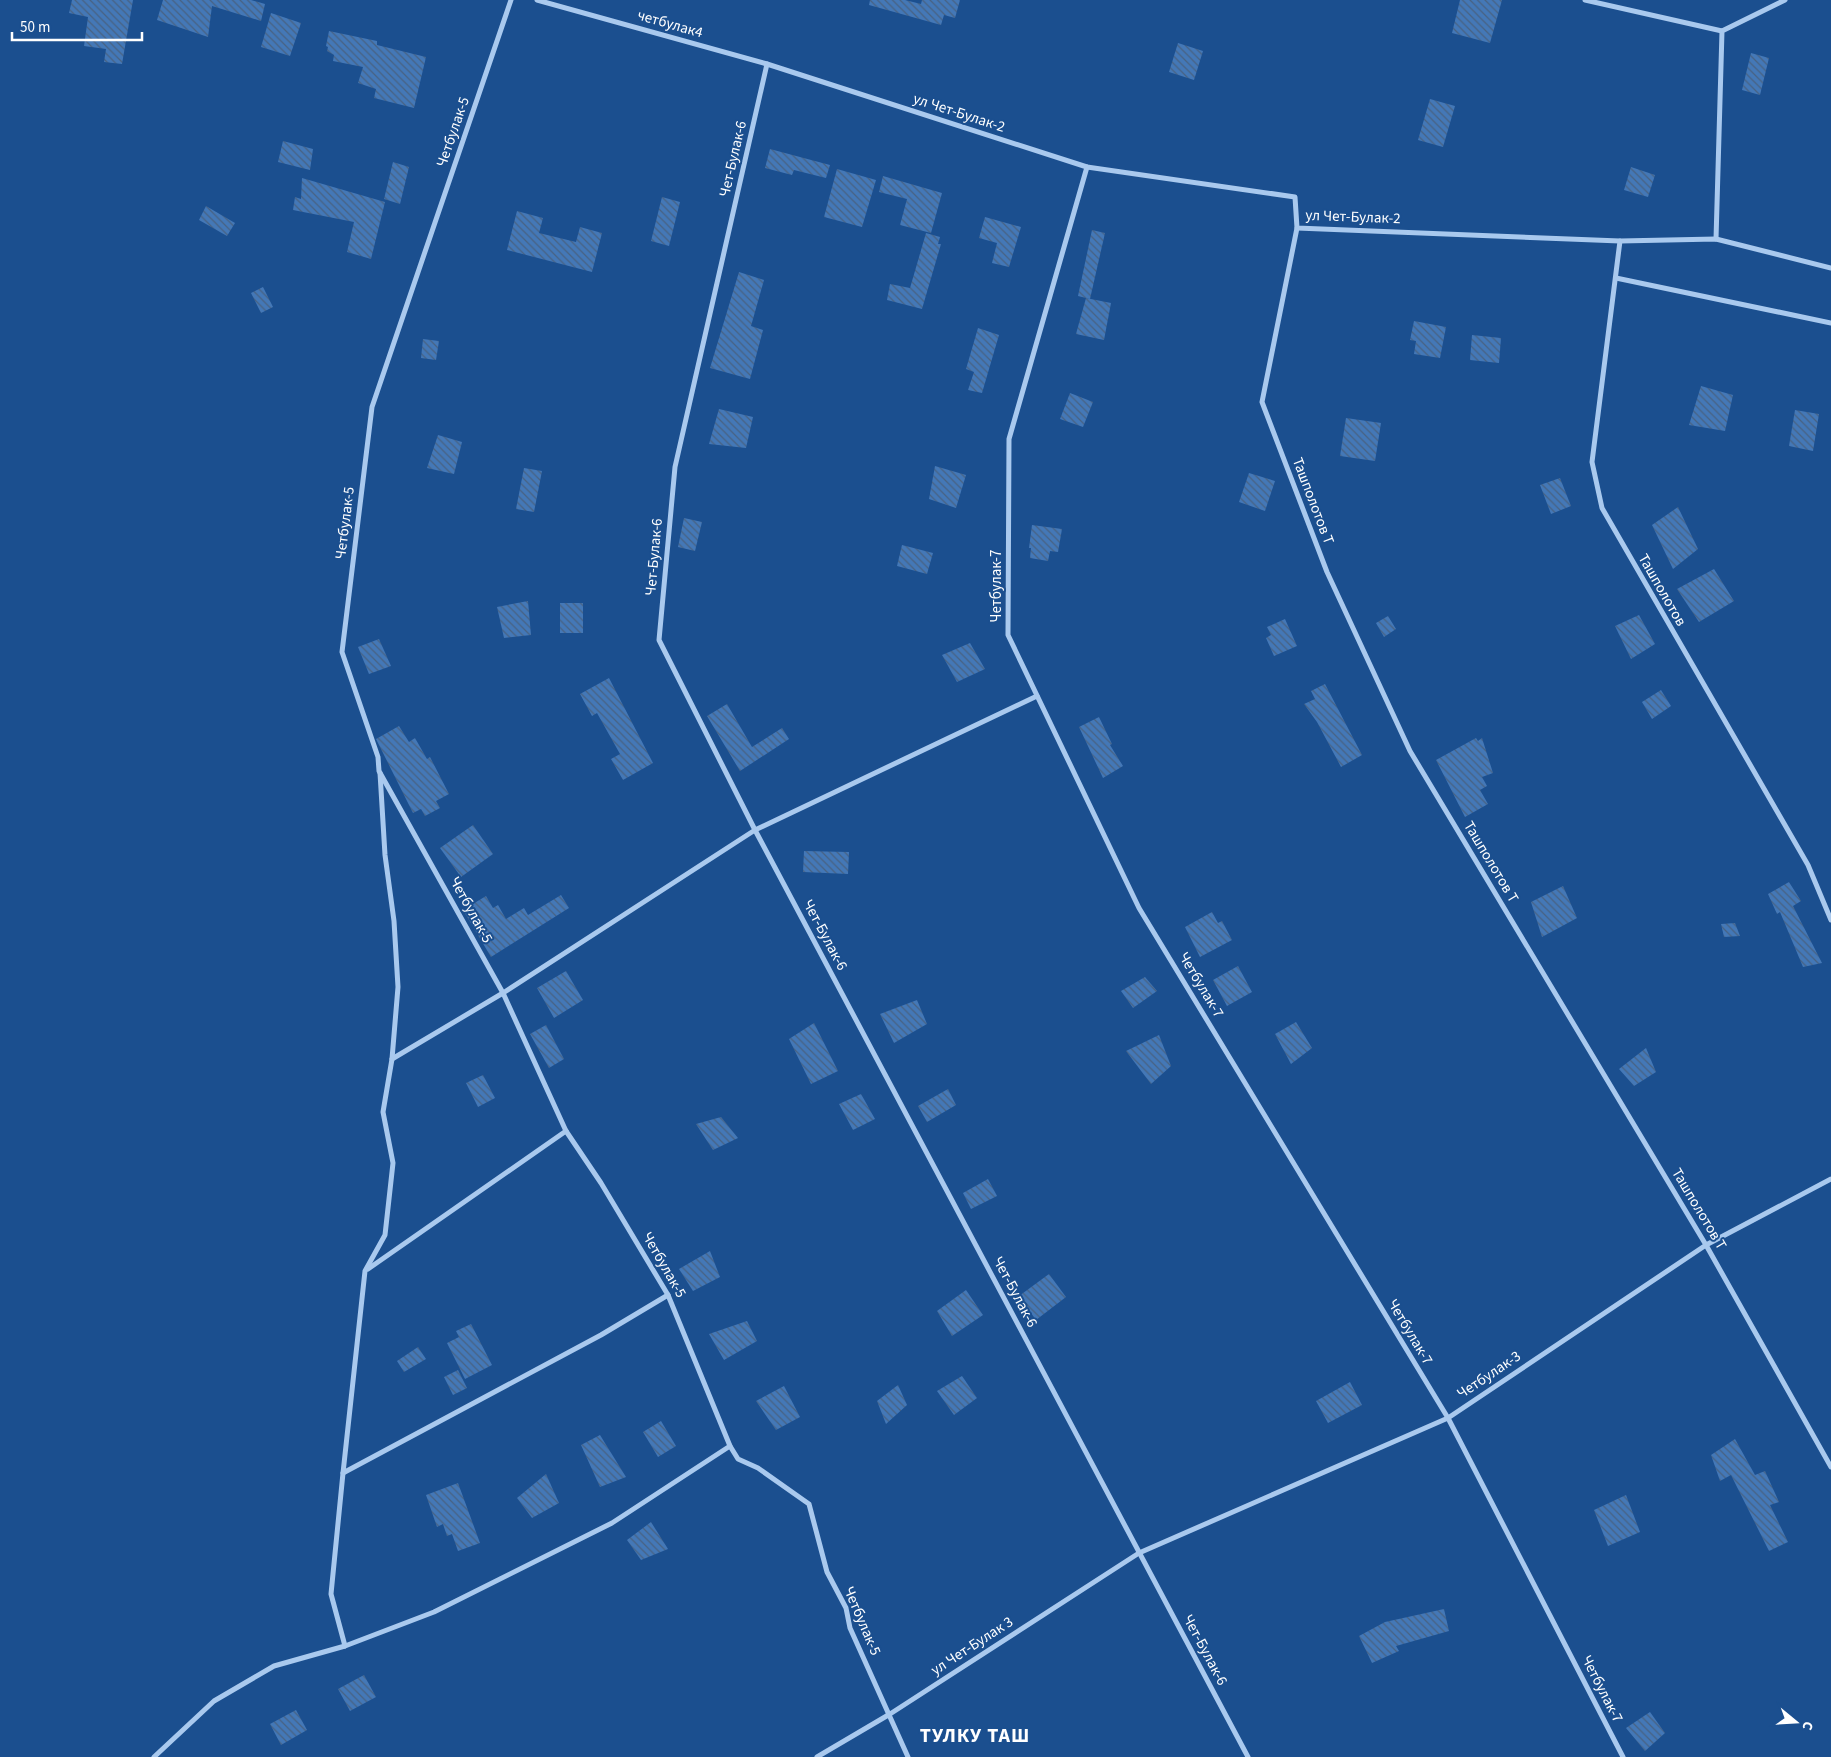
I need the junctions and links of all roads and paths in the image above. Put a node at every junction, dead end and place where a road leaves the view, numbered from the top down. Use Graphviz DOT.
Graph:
graph roads {
  1 [pos="511,0"];
  2 [pos="536,0"];
  3 [pos="1585,0"];
  4 [pos="1784,0"];
  5 [pos="1722,31"];
  6 [pos="767,64"];
  7 [pos="1087,167"];
  8 [pos="1297,228"];
  9 [pos="1716,239"];
  10 [pos="1620,241"];
  11 [pos="1831,268"];
  12 [pos="1616,278"];
  13 [pos="1831,324"];
  14 [pos="1037,696"];
  15 [pos="379,771"];
  16 [pos="755,830"];
  17 [pos="1831,920"];
  18 [pos="503,993"];
  19 [pos="392,1059"];
  20 [pos="566,1132"];
  21 [pos="1831,1179"];
  22 [pos="1706,1245"];
  23 [pos="366,1271"];
  24 [pos="668,1295"];
  25 [pos="1448,1418"];
  26 [pos="730,1446"];
  27 [pos="1831,1467"];
  28 [pos="343,1472"];
  29 [pos="1139,1553"];
  30 [pos="345,1646"];
  31 [pos="890,1714"];
  32 [pos="154,1757"];
  33 [pos="817,1757"];
  34 [pos="908,1757"];
  35 [pos="1248,1757"];
  36 [pos="1623,1757"];
  1 -- 15 [label="street, Четбулак-5"];
  2 -- 6 [label="street, четбулак4"];
  3 -- 5 [label="street"];
  4 -- 5 [label="street"];
  5 -- 9 [label="street"];
  6 -- 7 [label="street, ул Чет-Булак-2"];
  6 -- 16 [label="street, Чет-Булак-6"];
  7 -- 8 [label="street, ул Чет-Булак-2"];
  7 -- 14 [label="street, Четбулак-7"];
  8 -- 10 [label="street, ул Чет-Булак-2"];
  8 -- 22 [label="street, Ташполотов Т"];
  9 -- 10 [label="street, ул Чет-Булак-2"];
  9 -- 11 [label="street, ул Чет-Булак-2"];
  10 -- 12 [label="street, Ташполотов"];
  12 -- 13 [label="street"];
  12 -- 17 [label="street, Ташполотов"];
  14 -- 16 [label="street"];
  14 -- 25 [label="street, Четбулак-7"];
  15 -- 18 [label="street, Четбулак-5"];
  15 -- 19 [label="street"];
  16 -- 18 [label="street"];
  16 -- 29 [label="street, Чет-Булак-6"];
  18 -- 19 [label="street"];
  18 -- 20 [label="street, Четбулак-5"];
  19 -- 23 [label="street"];
  20 -- 23 [label="street"];
  20 -- 24 [label="street, Четбулак-5"];
  21 -- 22 [label="street, Четбулак-3"];
  22 -- 25 [label="street, Четбулак-3"];
  22 -- 27 [label="street, Ташполотов Т"];
  23 -- 28 [label="street"];
  24 -- 26 [label="street, Четбулак-5"];
  24 -- 28 [label="street"];
  25 -- 29 [label="street, Четбулак-3"];
  25 -- 36 [label="street, Четбулак-7"];
  26 -- 30 [label="street"];
  26 -- 31 [label="street, Четбулак-5"];
  28 -- 30 [label="street"];
  29 -- 31 [label="street, ул Чет-Булак 3"];
  29 -- 35 [label="street, Чет-Булак-6"];
  30 -- 32 [label="street"];
  31 -- 33 [label="street, ул Чет-Булак 3"];
  31 -- 34 [label="street, Четбулак-5"];
}
